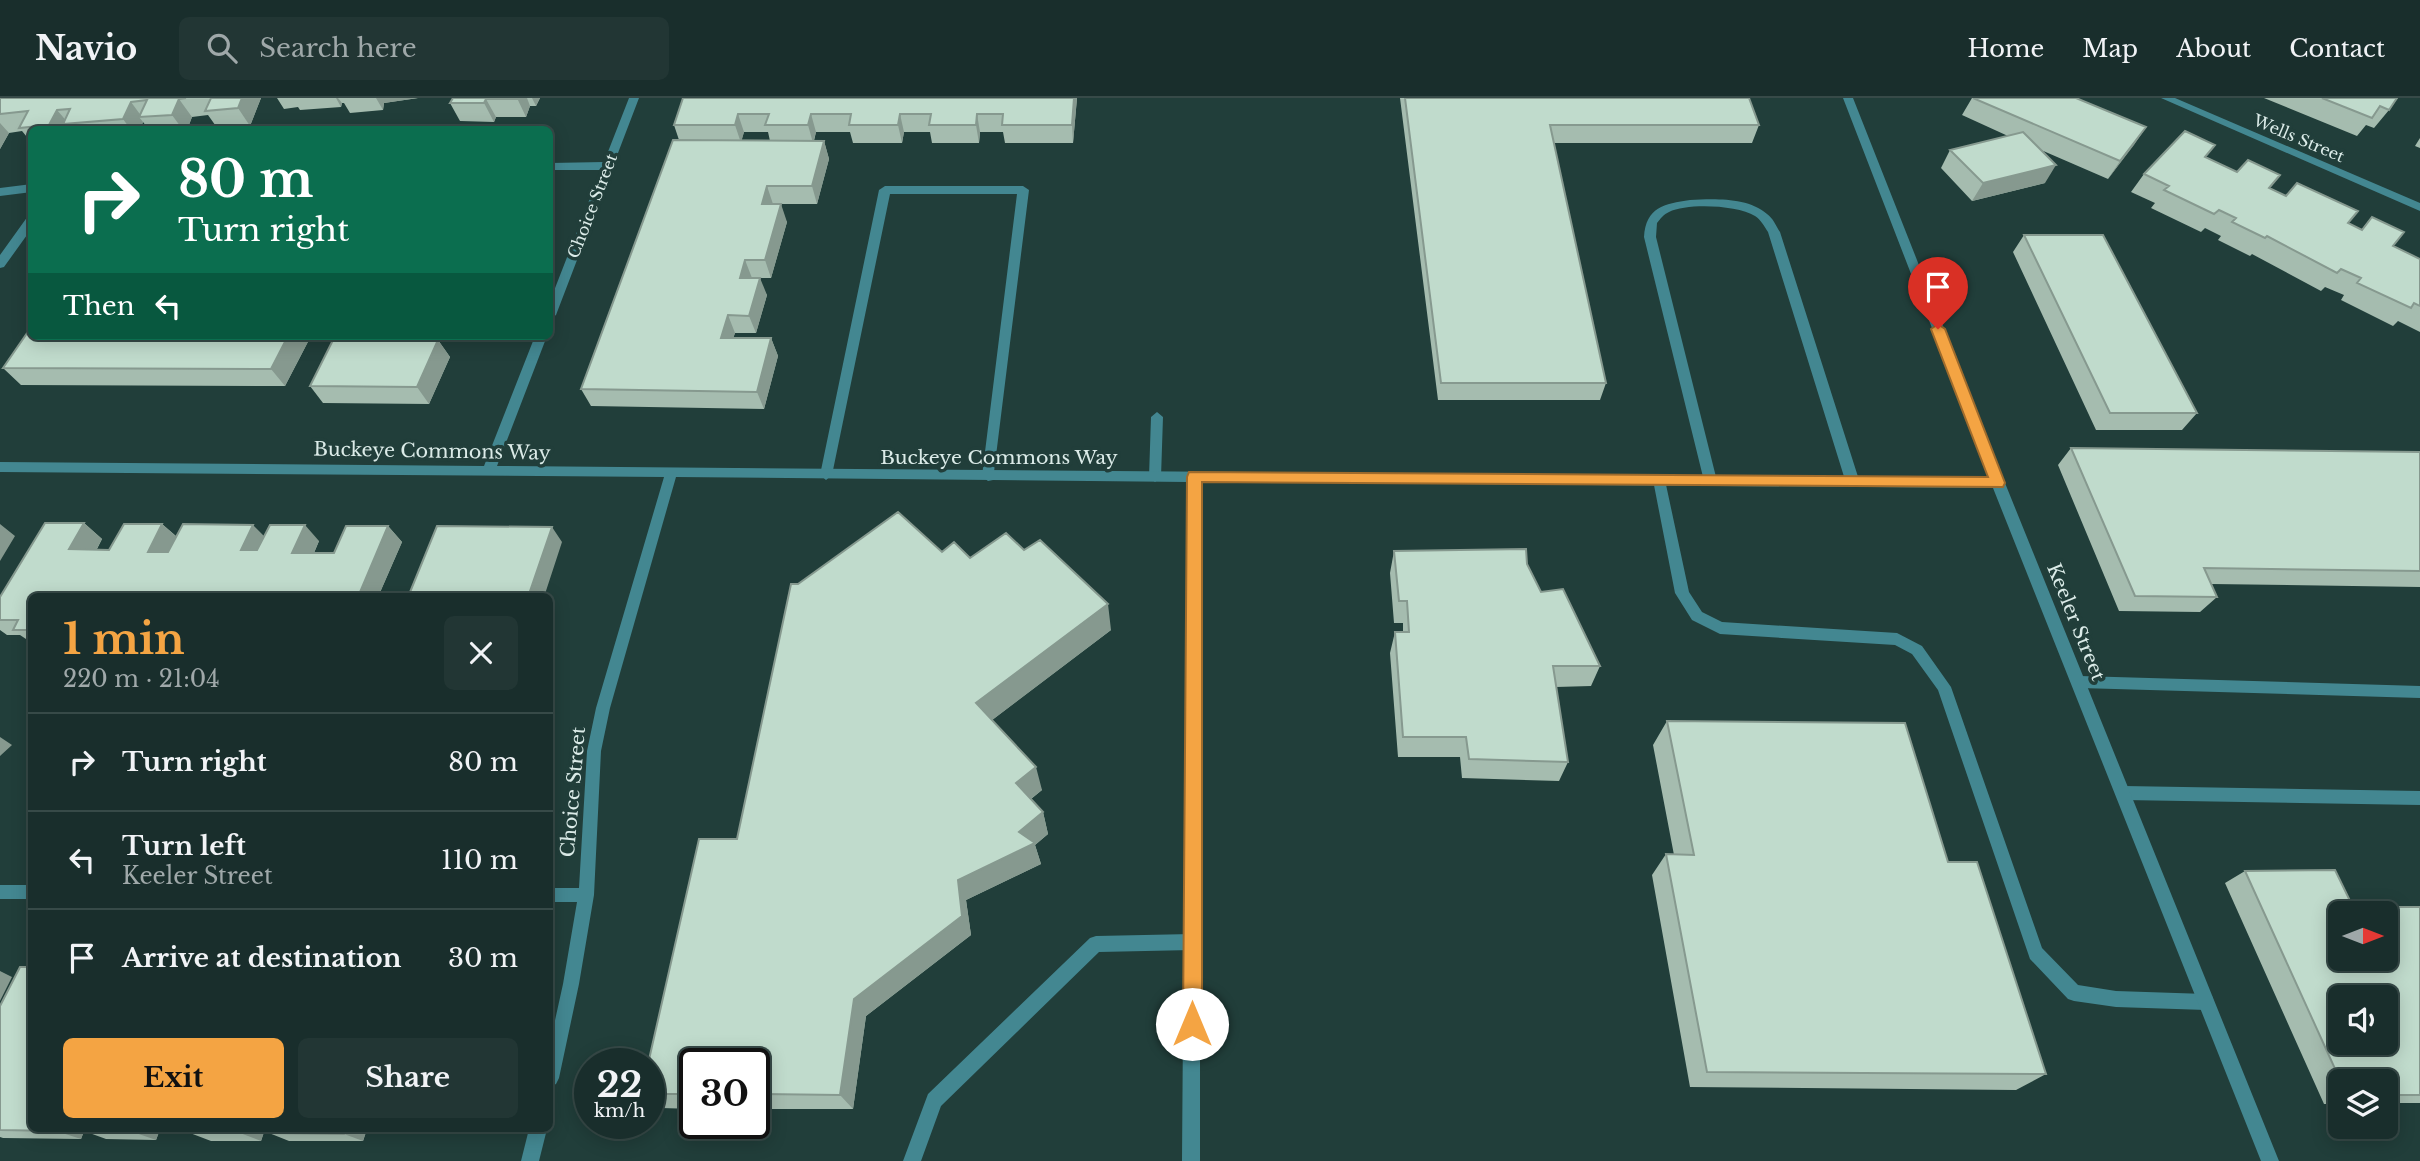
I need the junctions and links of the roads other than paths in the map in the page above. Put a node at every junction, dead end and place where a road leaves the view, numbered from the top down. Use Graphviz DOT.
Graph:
graph roads {
  1 [pos="634,98"];
  2 [pos="1848,98"];
  3 [pos="2166,98"];
  4 [pos="553,166"];
  5 [pos="607,166"];
  6 [pos="28,188"];
  7 [pos="0,192"];
  8 [pos="2420,207"];
  9 [pos="28,225"];
  10 [pos="0,264"];
  11 [pos="553,307"];
  12 [pos="539,340"];
  13 [pos="1157,417"];
  14 [pos="0,467"];
  15 [pos="489,470"];
  16 [pos="671,474"];
  17 [pos="826,475"];
  18 [pos="988,476"];
  19 [pos="1155,477"];
  20 [pos="1194,477"];
  21 [pos="1659,480"];
  22 [pos="1710,481"];
  23 [pos="1853,483"];
  24 [pos="1998,483"];
  25 [pos="2080,682"];
  26 [pos="2420,692"];
  27 [pos="2124,793"];
  28 [pos="2420,797"];
  29 [pos="0,892"];
  30 [pos="28,892"];
  31 [pos="553,895"];
  32 [pos="586,895"];
  33 [pos="1192,942"];
  34 [pos="2206,1002"];
  35 [pos="553,1065"];
  36 [pos="537,1132"];
  37 [pos="530,1161"];
  38 [pos="912,1161"];
  39 [pos="1191,1161"];
  40 [pos="2270,1161"];
  1 -- 5 [label="street, Choice Street"];
  2 -- 24 [label="street, Keeler Street"];
  3 -- 8 [label="street, Wells Street"];
  4 -- 5 [label="street"];
  5 -- 11 [label="street, Choice Street"];
  6 -- 7 [label="street"];
  9 -- 10 [label="street"];
  12 -- 15 [label="street"];
  13 -- 19 [label="street"];
  14 -- 15 [label="street, Buckeye Commons Way"];
  15 -- 16 [label="street, Buckeye Commons Way"];
  16 -- 17 [label="street, Buckeye Commons Way"];
  16 -- 32 [label="street, Choice Street"];
  17 -- 18 [label="street, Buckeye Commons Way"];
  17 -- 18 [label="street"];
  18 -- 19 [label="street, Buckeye Commons Way"];
  19 -- 20 [label="street, Buckeye Commons Way"];
  20 -- 21 [label="street, Buckeye Commons Way"];
  20 -- 33 [label="street"];
  21 -- 22 [label="street, Buckeye Commons Way"];
  21 -- 34 [label="street"];
  22 -- 23 [label="street, Buckeye Commons Way"];
  22 -- 23 [label="street"];
  23 -- 24 [label="street, Buckeye Commons Way"];
  24 -- 25 [label="street, Keeler Street"];
  25 -- 26 [label="street"];
  25 -- 27 [label="street, Keeler Street"];
  27 -- 28 [label="street"];
  27 -- 34 [label="street, Keeler Street"];
  29 -- 30 [label="street"];
  31 -- 32 [label="street"];
  32 -- 35 [label="street, Choice Street"];
  33 -- 38 [label="street"];
  33 -- 39 [label="street"];
  34 -- 40 [label="street, Keeler Street"];
  36 -- 37 [label="street"];
}
